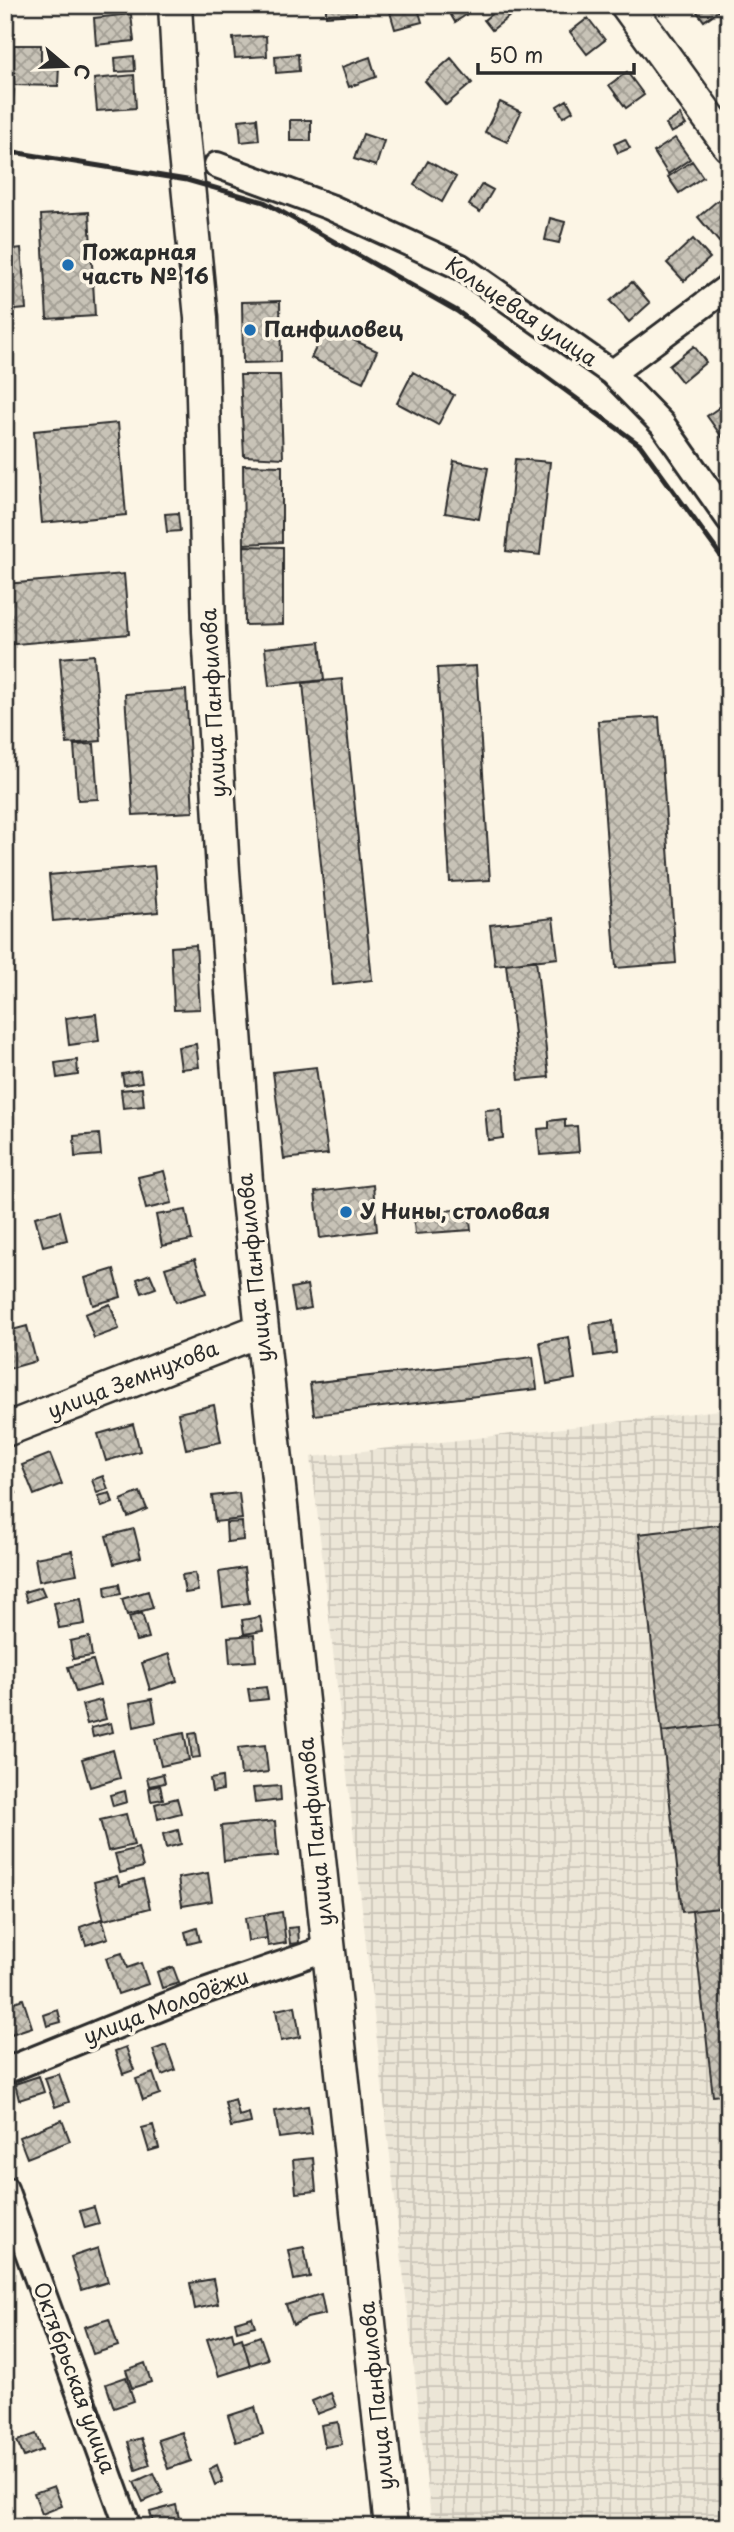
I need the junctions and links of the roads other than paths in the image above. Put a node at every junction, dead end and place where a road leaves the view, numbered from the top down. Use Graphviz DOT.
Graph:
graph roads {
  1 [pos="175,5"];
  2 [pos="627,5"];
  3 [pos="729,145"];
  4 [pos="218,165"];
  5 [pos="729,286"];
  6 [pos="612,373"];
  7 [pos="729,519"];
  8 [pos="261,1331"];
  9 [pos="5,1430"];
  10 [pos="328,1948"];
  11 [pos="5,2070"];
  12 [pos="5,2189"];
  13 [pos="128,2527"];
  14 [pos="391,2527"];
  1 -- 8 [label="main road, улица Панфилова"];
  2 -- 3 [label="main road"];
  4 -- 6 [label="street, Кольцевая улица"];
  5 -- 6 [label="street"];
  6 -- 7 [label="street, Кольцевая улица"];
  8 -- 9 [label="main road, улица Земнухова"];
  8 -- 10 [label="main road, улица Панфилова"];
  10 -- 11 [label="street, улица Молодёжи"];
  10 -- 14 [label="main road, улица Панфилова"];
  12 -- 13 [label="street, Октябрьская улица"];
}
